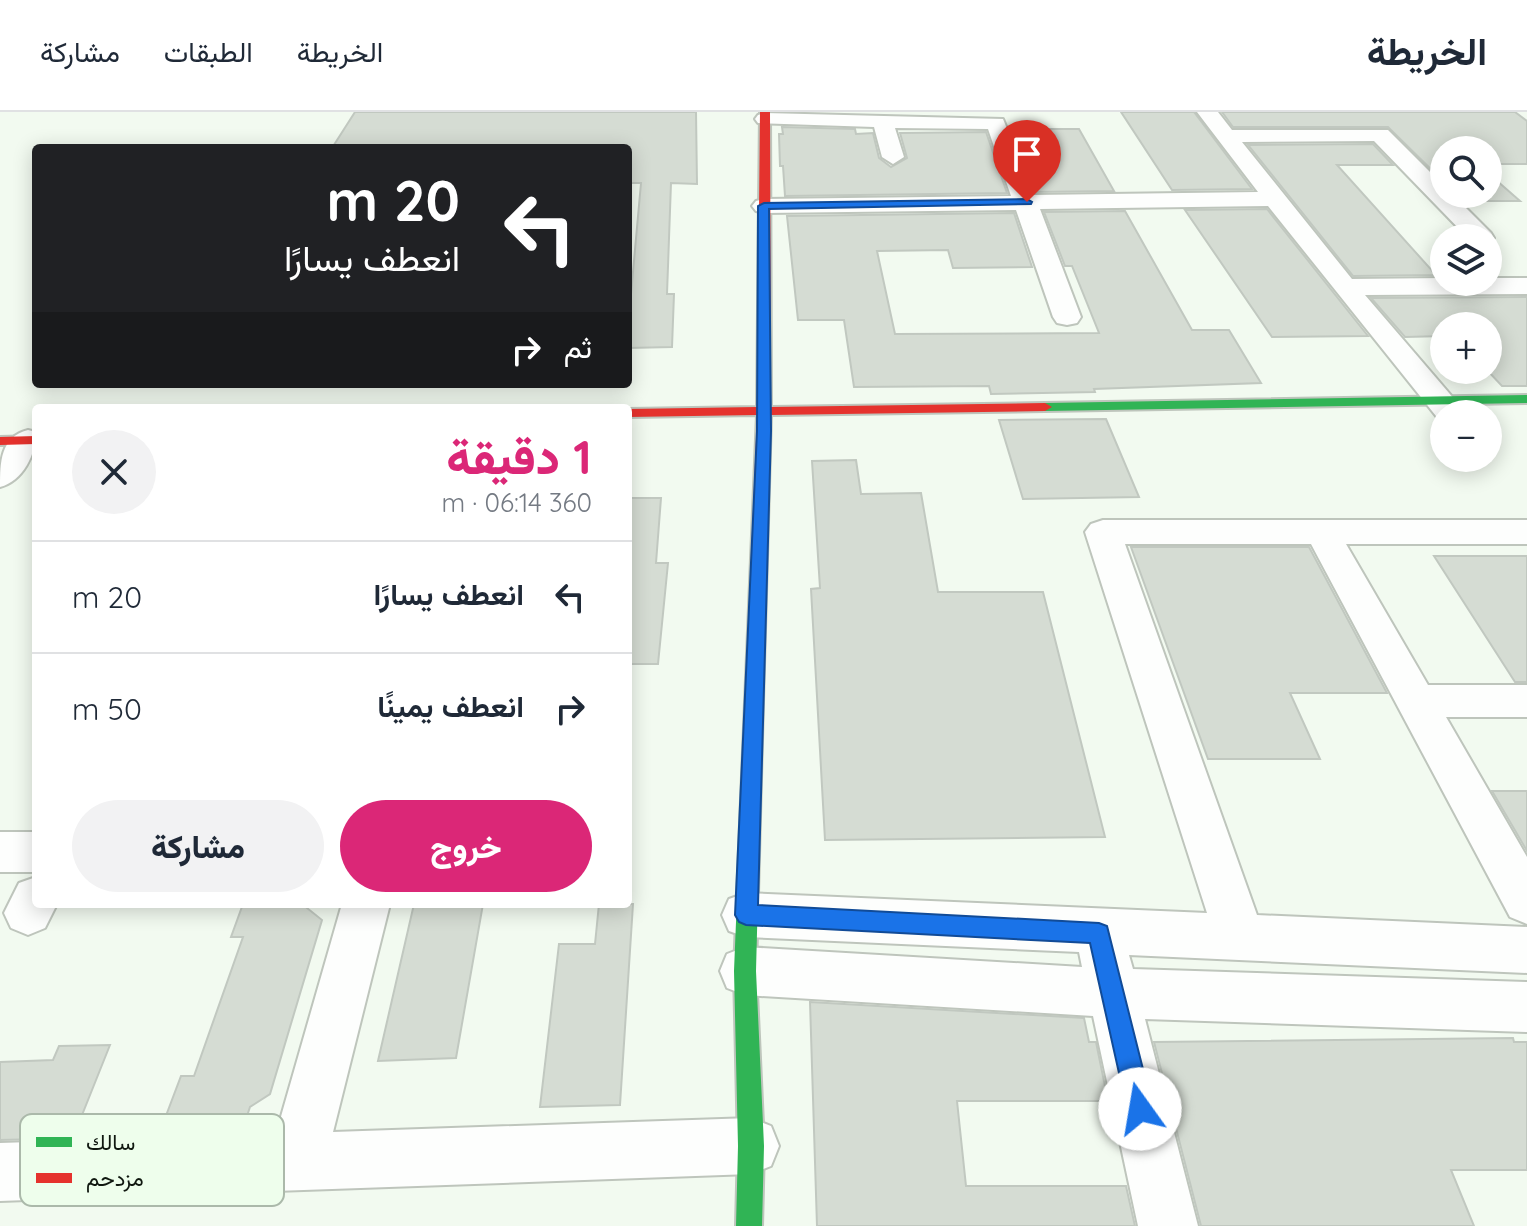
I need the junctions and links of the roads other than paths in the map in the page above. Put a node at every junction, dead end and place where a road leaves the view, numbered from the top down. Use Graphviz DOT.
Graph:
graph roads {
  1 [pos="1207,112"];
  2 [pos="765,116"];
  3 [pos="882,120"];
  4 [pos="1228,136"];
  5 [pos="893,157"];
  6 [pos="1276,199"];
  7 [pos="1027,202"];
  8 [pos="764,206"];
  9 [pos="1468,224"];
  10 [pos="1502,258"];
  11 [pos="1527,285"];
  12 [pos="1344,287"];
  13 [pos="1067,317"];
  14 [pos="1527,399"];
  15 [pos="1430,401"];
  16 [pos="1502,404"];
  17 [pos="762,411"];
  18 [pos="632,413"];
  19 [pos="1430,416"];
  20 [pos="21,441"];
  21 [pos="0,477"];
  22 [pos="1322,532"];
  23 [pos="1527,532"];
  24 [pos="1415,701"];
  25 [pos="1527,701"];
  26 [pos="0,852"];
  27 [pos="32,852"];
  28 [pos="1527,902"];
  29 [pos="365,908"];
  30 [pos="746,915"];
  31 [pos="1099,933"];
  32 [pos="1239,935"];
  33 [pos="1527,950"];
  34 [pos="745,971"];
  35 [pos="1112,993"];
  36 [pos="1527,1007"];
  37 [pos="751,1146"];
  38 [pos="284,1161"];
  39 [pos="297,1161"];
  40 [pos="20,1171"];
  41 [pos="0,1172"];
  42 [pos="749,1226"];
  43 [pos="1168,1226"];
  1 -- 4 [label="street"];
  2 -- 3 [label="street"];
  2 -- 8 [label="main road"];
  3 -- 5 [label="street"];
  3 -- 7 [label="street"];
  4 -- 6 [label="street"];
  4 -- 9 [label="street"];
  6 -- 7 [label="street"];
  6 -- 12 [label="street"];
  7 -- 8 [label="street"];
  7 -- 13 [label="street"];
  8 -- 17 [label="main road"];
  10 -- 11 [label="street"];
  11 -- 12 [label="street"];
  12 -- 15 [label="street"];
  14 -- 16 [label="main road"];
  17 -- 18 [label="main road"];
  17 -- 19 [label="main road"];
  17 -- 30 [label="main road"];
  20 -- 21 [label="street"];
  22 -- 23 [label="street"];
  22 -- 24 [label="street"];
  22 -- 32 [label="street"];
  24 -- 25 [label="street"];
  24 -- 28 [label="street"];
  26 -- 27 [label="street"];
  29 -- 39 [label="street"];
  30 -- 31 [label="street"];
  30 -- 34 [label="main road"];
  31 -- 32 [label="street"];
  31 -- 35 [label="street"];
  32 -- 33 [label="street"];
  34 -- 35 [label="street"];
  34 -- 37 [label="main road"];
  35 -- 36 [label="street"];
  35 -- 43 [label="street"];
  37 -- 39 [label="street"];
  37 -- 42 [label="main road"];
  38 -- 39 [label="street"];
  40 -- 41 [label="street"];
}
